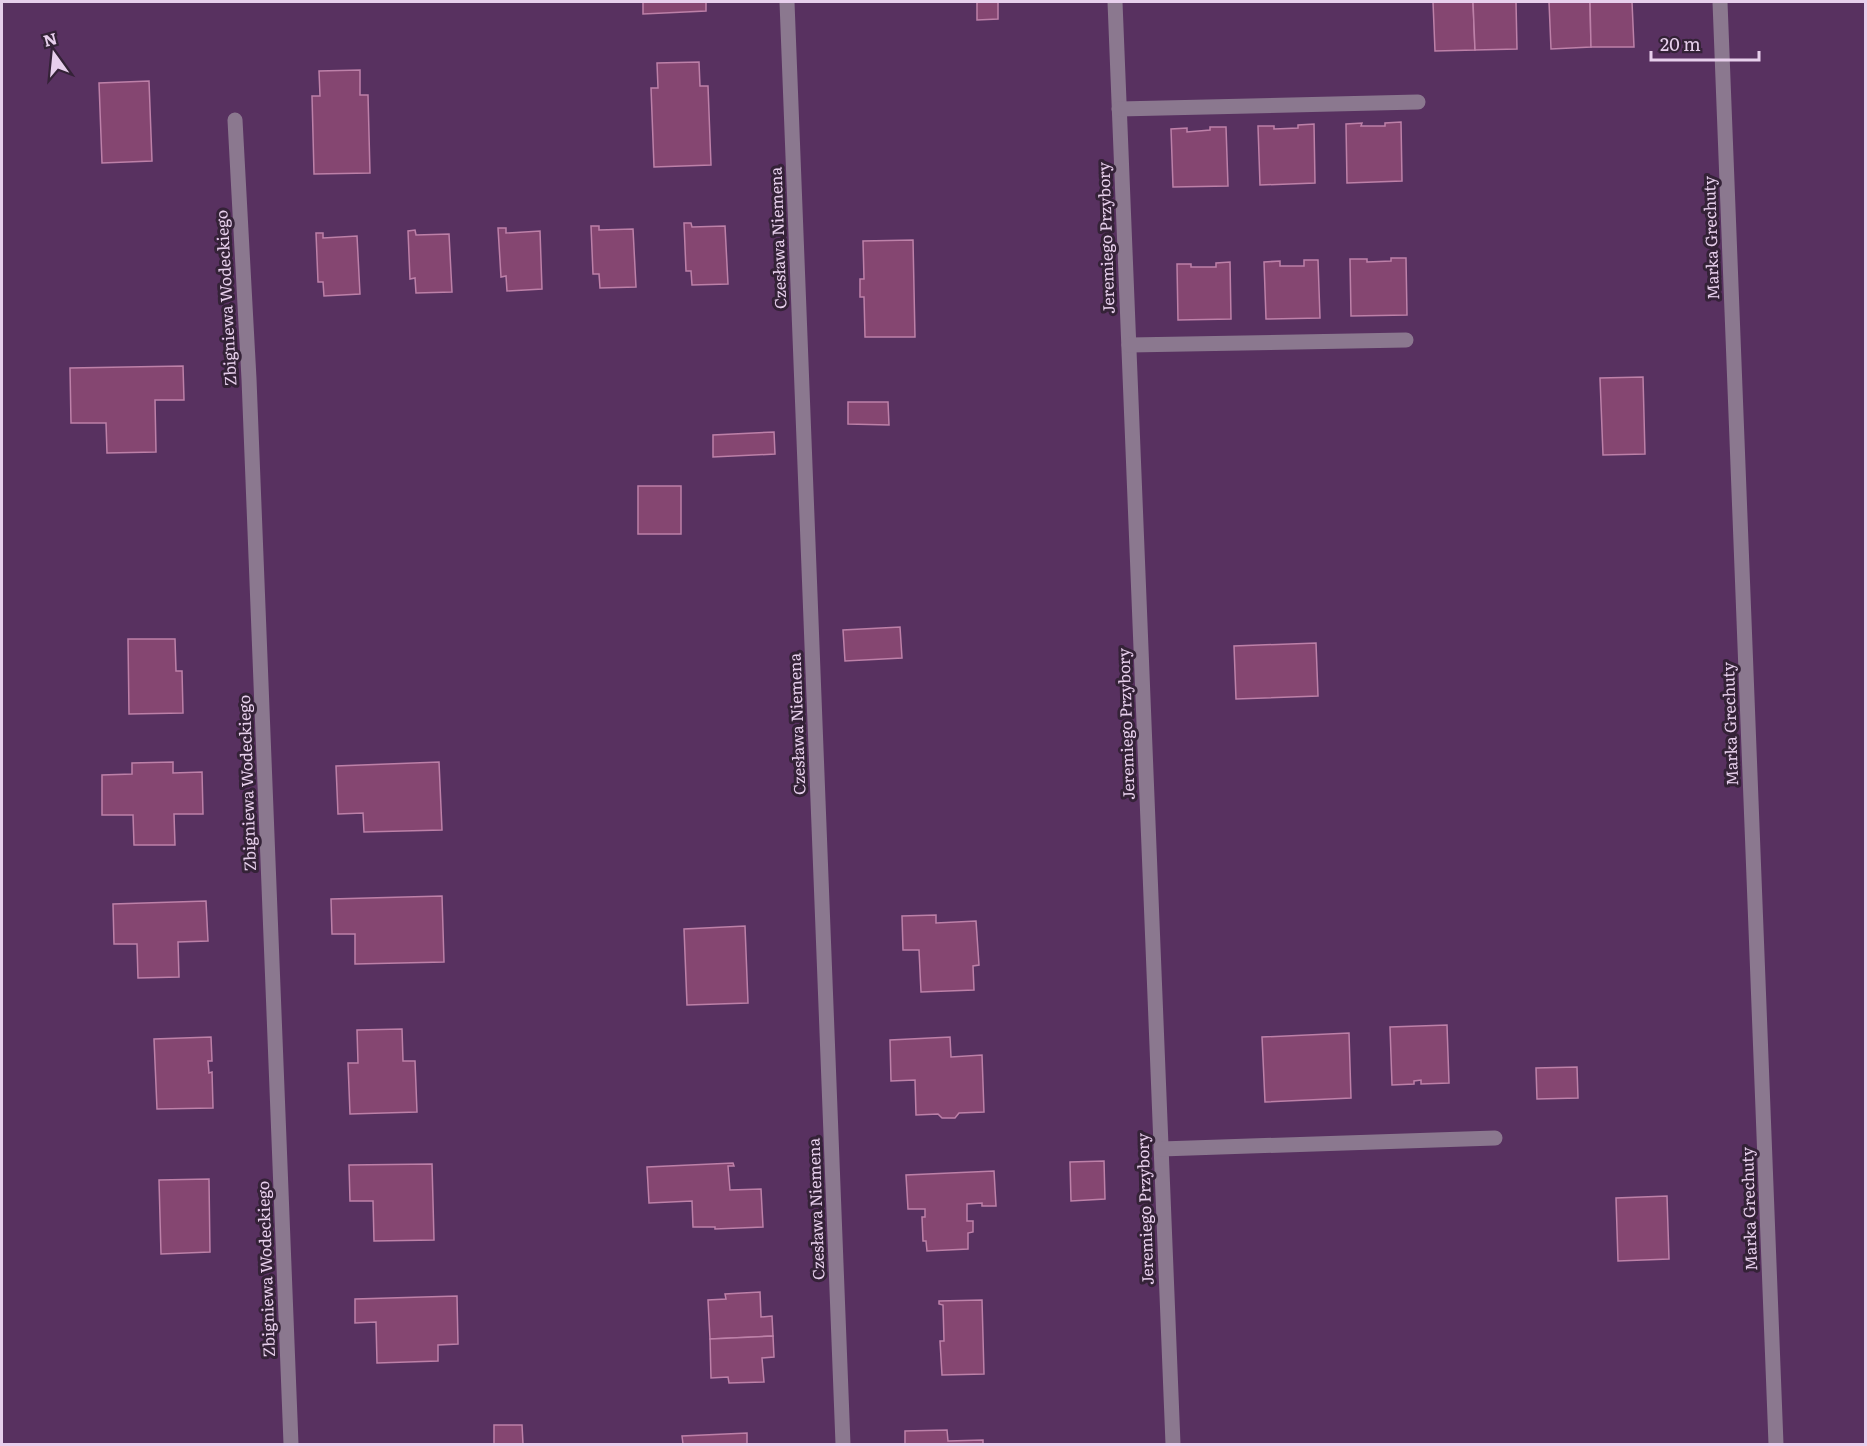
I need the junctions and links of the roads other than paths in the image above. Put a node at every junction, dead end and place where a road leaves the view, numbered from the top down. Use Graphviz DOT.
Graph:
graph roads {
  1 [pos="787,2"];
  2 [pos="1115,2"];
  3 [pos="1720,2"];
  4 [pos="1418,102"];
  5 [pos="1119,109"];
  6 [pos="235,120"];
  7 [pos="1406,340"];
  8 [pos="1129,345"];
  9 [pos="1495,1138"];
  10 [pos="1161,1149"];
  11 [pos="291,1444"];
  12 [pos="843,1444"];
  13 [pos="1173,1444"];
  14 [pos="1776,1444"];
  1 -- 12 [label="street, Czesława Niemena"];
  2 -- 5 [label="street, Jeremiego Przybory"];
  3 -- 14 [label="street, Marka Grechuty"];
  4 -- 5 [label="street"];
  5 -- 8 [label="street, Jeremiego Przybory"];
  6 -- 11 [label="street, Zbigniewa Wodeckiego"];
  7 -- 8 [label="street"];
  8 -- 10 [label="street, Jeremiego Przybory"];
  9 -- 10 [label="street"];
  10 -- 13 [label="street, Jeremiego Przybory"];
}
